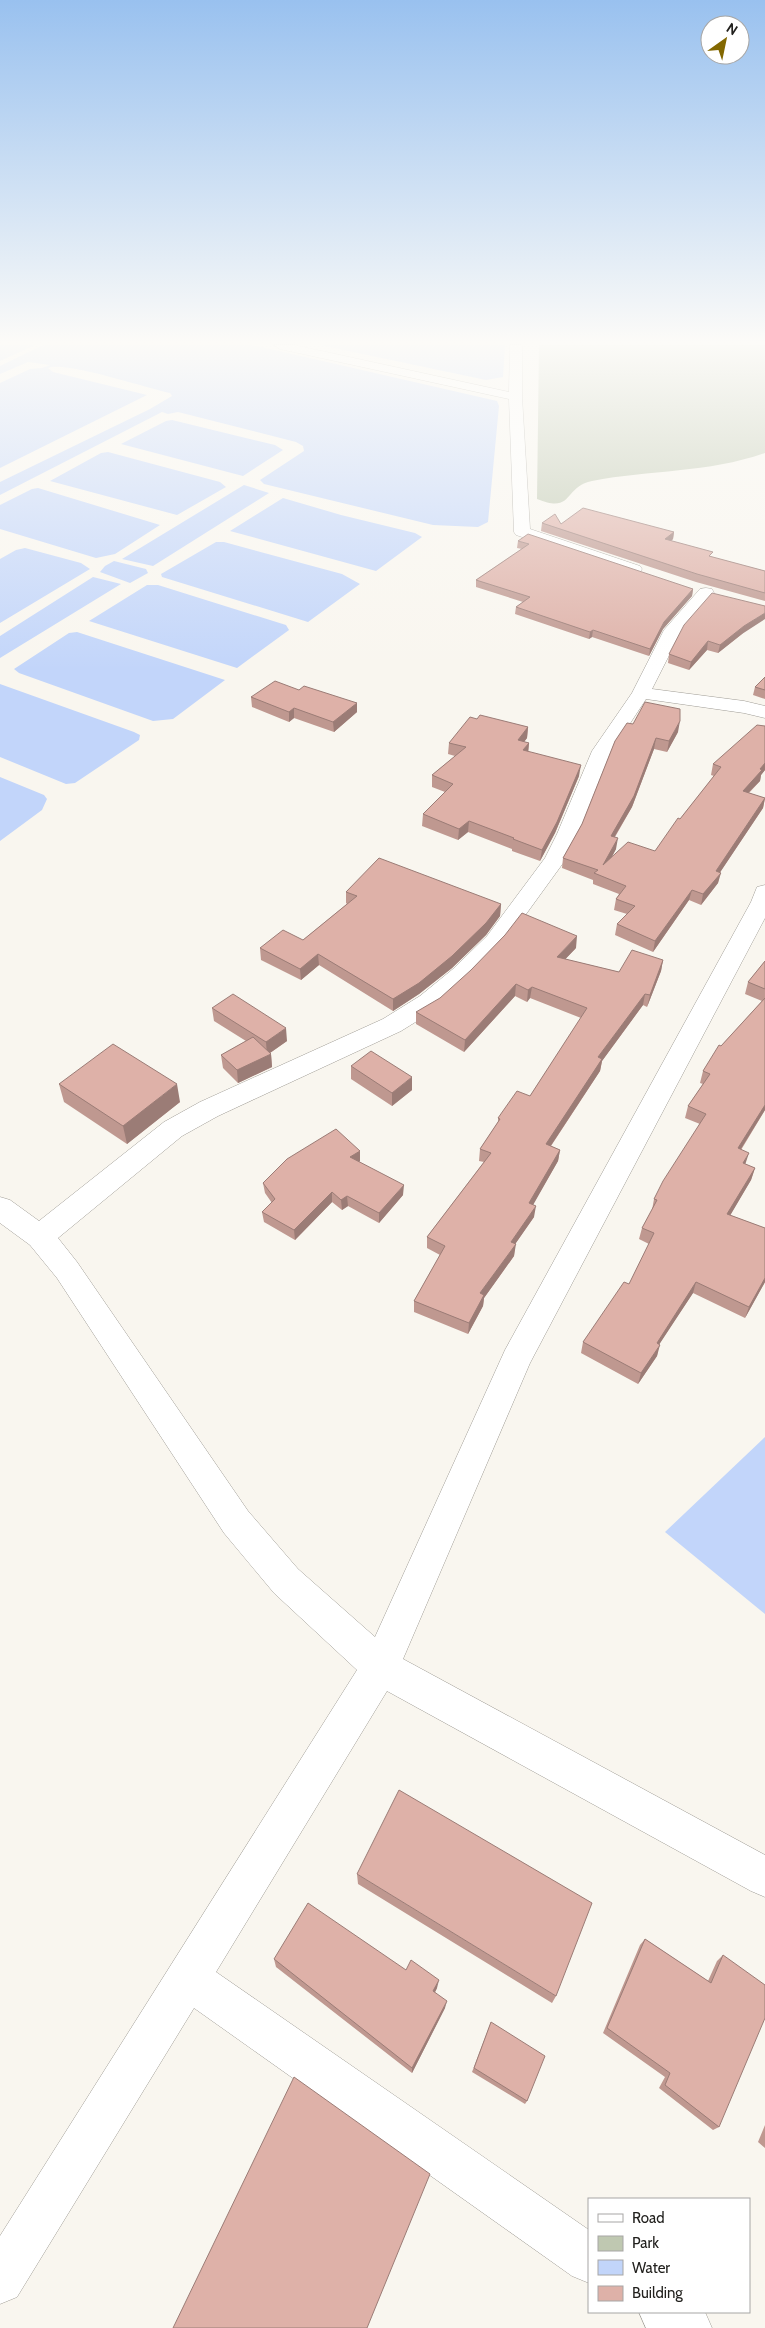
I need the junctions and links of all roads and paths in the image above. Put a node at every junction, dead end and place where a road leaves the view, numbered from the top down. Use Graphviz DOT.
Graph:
graph roads {
  1 [pos="518,454"];
  2 [pos="652,576"];
  3 [pos="706,592"];
  4 [pos="641,693"];
  5 [pos="765,712"];
  6 [pos="765,892"];
  7 [pos="0,1208"];
  8 [pos="40,1237"];
  9 [pos="381,1667"];
  10 [pos="765,1877"];
  11 [pos="188,1978"];
  12 [pos="588,2258"];
  13 [pos="0,2280"];
  14 [pos="665,2313"];
  15 [pos="687,2328"];
  1 -- 2 [label="street"];
  3 -- 4 [label="street"];
  4 -- 5 [label="street"];
  4 -- 8 [label="street"];
  6 -- 9 [label="street"];
  7 -- 8 [label="street"];
  8 -- 9 [label="street"];
  9 -- 10 [label="street"];
  9 -- 11 [label="street"];
  11 -- 12 [label="street"];
  11 -- 13 [label="street"];
  14 -- 15 [label="street"];
}
